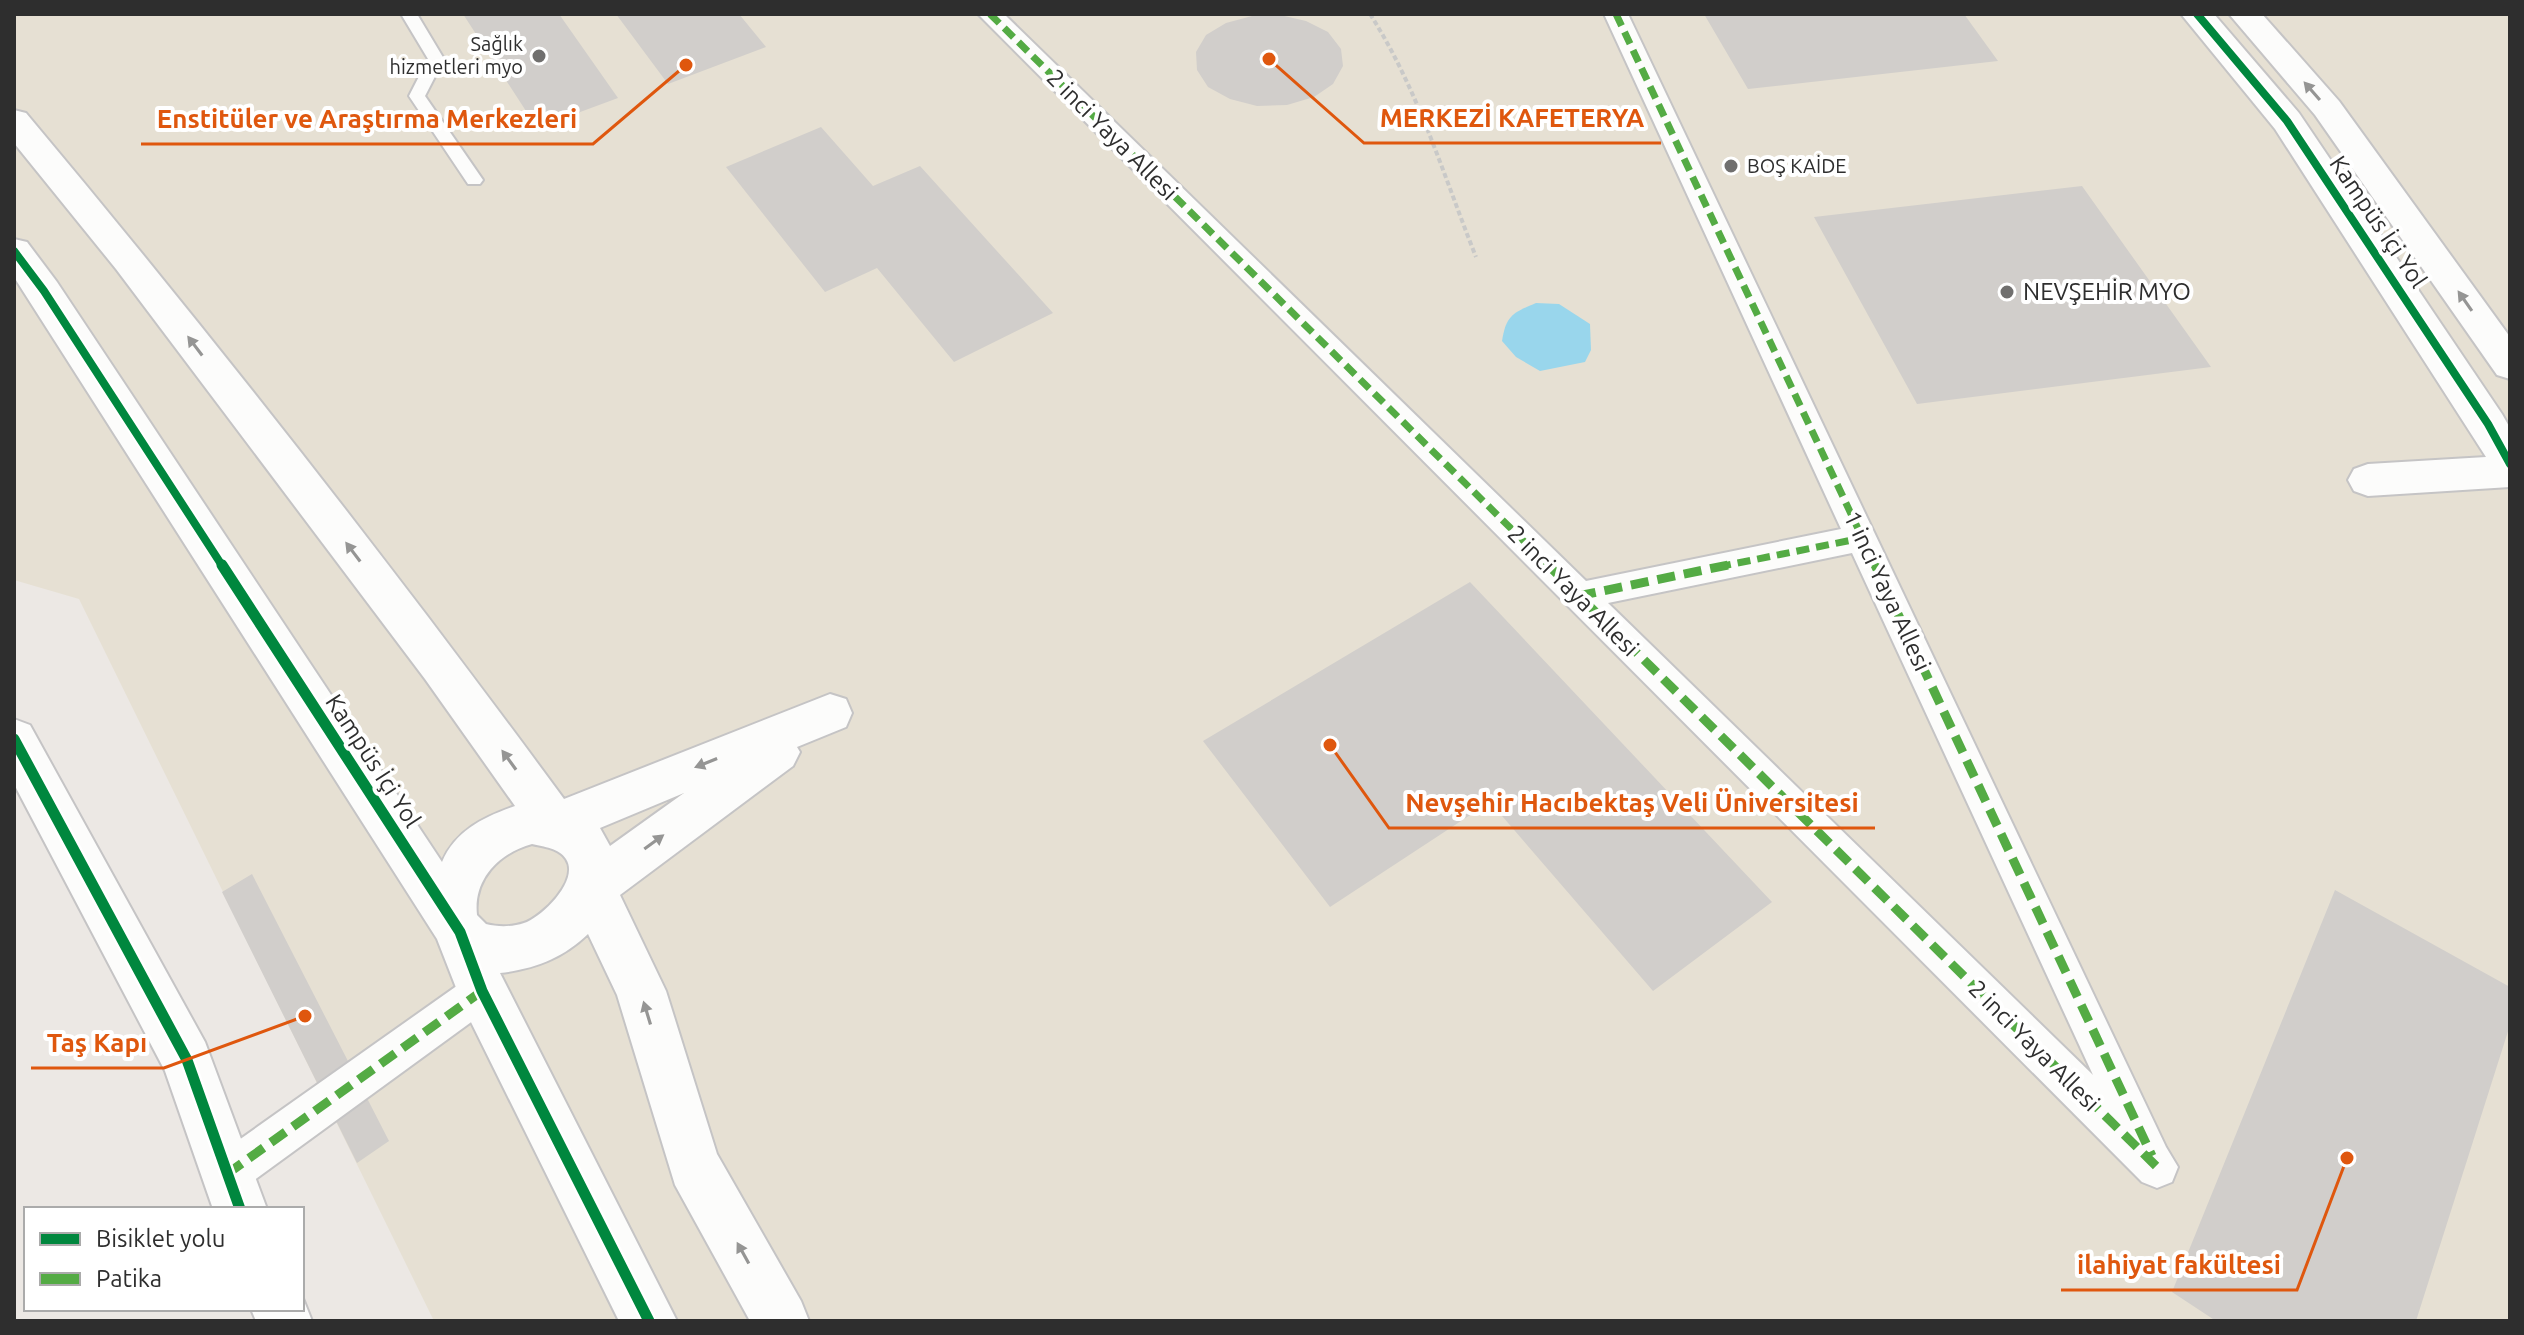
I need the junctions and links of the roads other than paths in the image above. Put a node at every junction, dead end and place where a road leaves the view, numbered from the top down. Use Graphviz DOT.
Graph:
graph roads {
  1 [pos="409,14"];
  2 [pos="990,14"];
  3 [pos="1616,14"];
  4 [pos="2197,14"];
  5 [pos="2245,14"];
  6 [pos="14,121"];
  7 [pos="474,180"];
  8 [pos="14,251"];
  9 [pos="2510,365"];
  10 [pos="2510,464"];
  11 [pos="2510,471"];
  12 [pos="2368,480"];
  13 [pos="1862,538"];
  14 [pos="1578,596"];
  15 [pos="14,739"];
  16 [pos="555,824"];
  17 [pos="591,888"];
  18 [pos="460,932"];
  19 [pos="482,991"];
  20 [pos="2157,1167"];
  21 [pos="233,1192"];
  22 [pos="649,1321"];
  23 [pos="781,1321"];
  1 -- 7 [label="lane"];
  2 -- 14 [label="street, 2 inci Yaya Allesi"];
  3 -- 13 [label="street, 1 inci Yaya Allesi"];
  4 -- 10 [label="street, Kampüs İçi Yol"];
  9 -- 5 [label="street, Kampüs İçi Yol, one-way"];
  16 -- 6 [label="street, one-way"];
  8 -- 18 [label="street, Kampüs İçi Yol"];
  11 -- 12 [label="street"];
  13 -- 14 [label="street"];
  13 -- 20 [label="street, 1 inci Yaya Allesi"];
  14 -- 20 [label="street, 2 inci Yaya Allesi"];
  15 -- 21 [label="street"];
  16 -- 17 [label="street"];
  17 -- 16 [label="street, one-way"];
  16 -- 18 [label="street"];
  17 -- 18 [label="street"];
  23 -- 17 [label="street, one-way"];
  18 -- 19 [label="street, Kampüs İçi Yol"];
  19 -- 21 [label="street"];
  19 -- 22 [label="street, Kampüs İçi Yol"];
}
